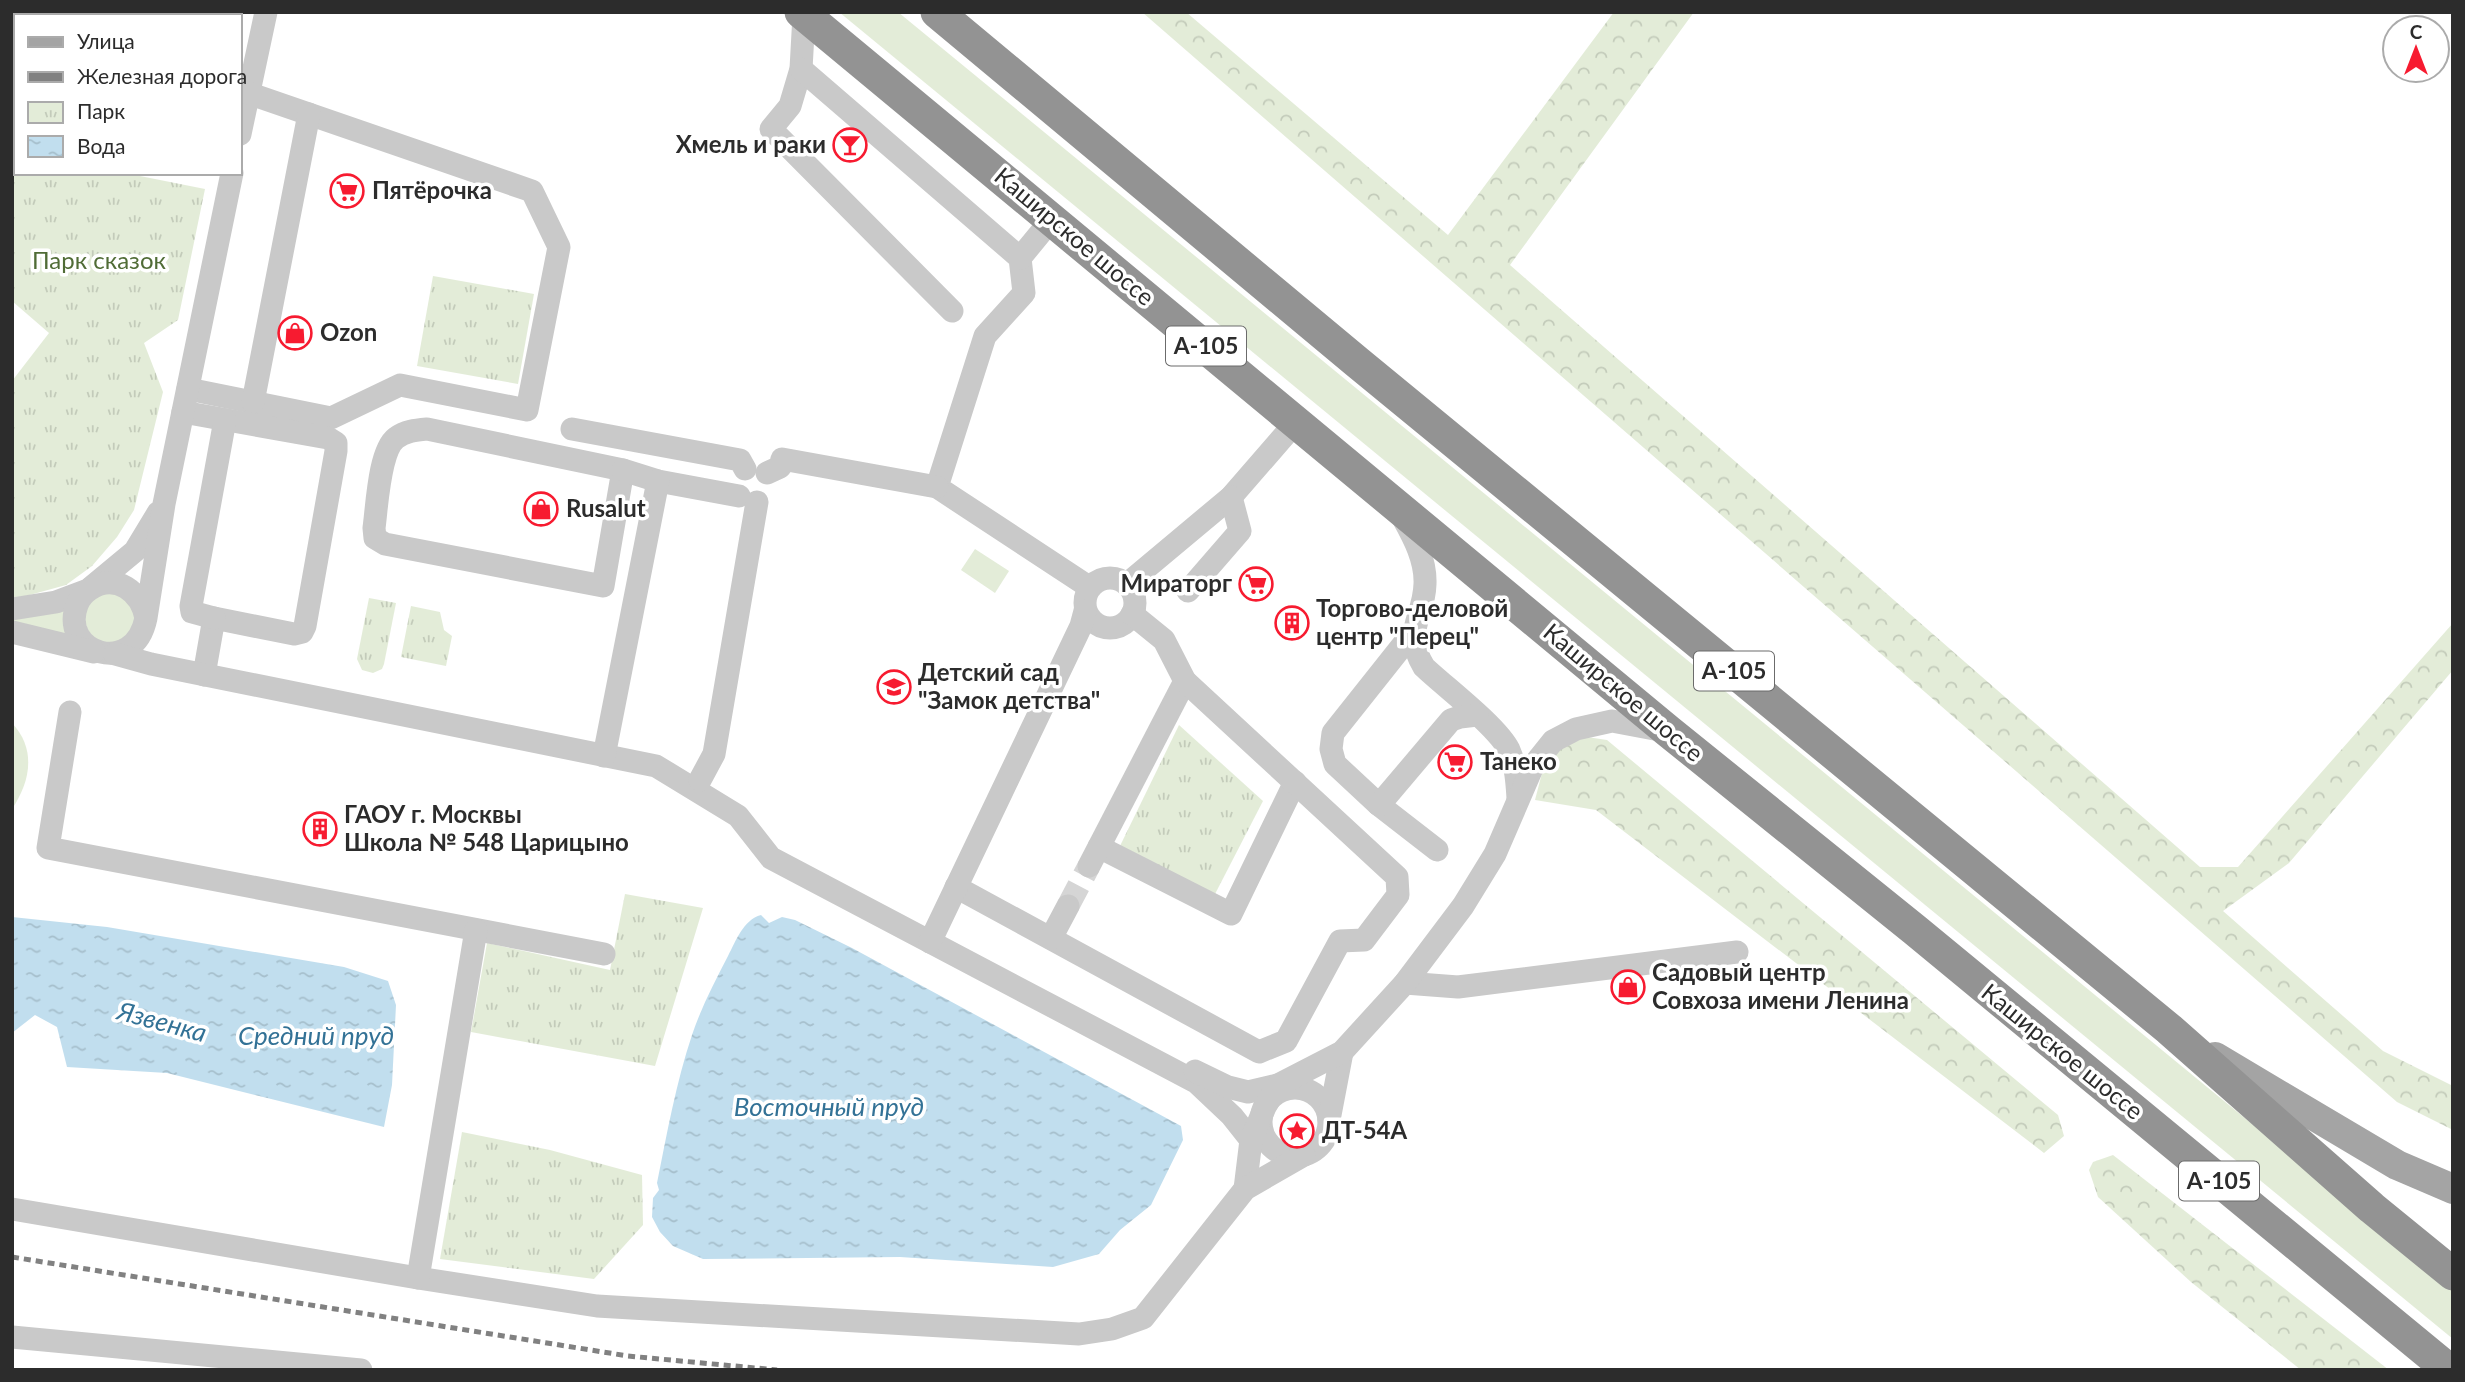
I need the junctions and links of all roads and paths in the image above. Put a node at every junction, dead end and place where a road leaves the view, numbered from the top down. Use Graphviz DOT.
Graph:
graph roads {
  1 [pos="266,12"];
  2 [pos="802,13"];
  3 [pos="946,17"];
  4 [pos="801,69"];
  5 [pos="244,102"];
  6 [pos="309,114"];
  7 [pos="232,175"];
  8 [pos="1052,219"];
  9 [pos="1020,258"];
  10 [pos="952,311"];
  11 [pos="188,389"];
  12 [pos="253,402"];
  13 [pos="183,412"];
  14 [pos="225,420"];
  15 [pos="1297,421"];
  16 [pos="572,429"];
  17 [pos="623,439"];
  18 [pos="778,457"];
  19 [pos="620,469"];
  20 [pos="745,469"];
  21 [pos="658,481"];
  22 [pos="937,487"];
  23 [pos="1231,498"];
  24 [pos="748,499"];
  25 [pos="1396,503"];
  26 [pos="164,504"];
  27 [pos="1126,583"];
  28 [pos="603,586"];
  29 [pos="1089,587"];
  30 [pos="88,590"];
  31 [pos="1188,591"];
  32 [pos="636,592"];
  33 [pos="12,609"];
  34 [pos="1086,611"];
  35 [pos="1132,614"];
  36 [pos="146,618"];
  37 [pos="214,618"];
  38 [pos="1414,631"];
  39 [pos="12,632"];
  40 [pos="136,642"];
  41 [pos="107,653"];
  42 [pos="205,670"];
  43 [pos="1185,681"];
  44 [pos="70,712"];
  45 [pos="1477,715"];
  46 [pos="1668,731"];
  47 [pos="1501,736"];
  48 [pos="1553,741"];
  49 [pos="606,749"];
  50 [pos="700,780"];
  51 [pos="1295,782"];
  52 [pos="1518,801"];
  53 [pos="1379,805"];
  54 [pos="1437,850"];
  55 [pos="956,887"];
  56 [pos="1068,906"];
  57 [pos="476,930"];
  58 [pos="932,937"];
  59 [pos="1051,939"];
  60 [pos="1737,952"];
  61 [pos="604,954"];
  62 [pos="1405,983"];
  63 [pos="2169,1029"];
  64 [pos="1342,1052"];
  65 [pos="1278,1085"];
  66 [pos="1265,1107"];
  67 [pos="1329,1120"];
  68 [pos="1251,1140"];
  69 [pos="1304,1155"];
  70 [pos="1245,1189"];
  71 [pos="2453,1189"];
  72 [pos="12,1209"];
  73 [pos="2453,1274"];
  74 [pos="418,1278"];
  75 [pos="12,1337"];
  76 [pos="361,1370"];
  77 [pos="2449,1370"];
  1 -- 5 [label="street"];
  2 -- 4 [label="street"];
  2 -- 8 [label="highway, Каширское шоссе / А-105"];
  3 -- 63 [label="highway, А-105"];
  4 -- 9 [label="street"];
  4 -- 10 [label="street"];
  5 -- 6 [label="street"];
  6 -- 12 [label="street"];
  6 -- 12 [label="street"];
  7 -- 11 [label="street"];
  8 -- 9 [label="street"];
  8 -- 15 [label="highway, Каширское шоссе / А-105"];
  9 -- 22 [label="street"];
  11 -- 12 [label="street"];
  11 -- 13 [label="street"];
  13 -- 14 [label="street"];
  13 -- 26 [label="street"];
  14 -- 37 [label="street"];
  14 -- 37 [label="street"];
  15 -- 23 [label="street"];
  15 -- 25 [label="highway, Каширское шоссе / А-105"];
  16 -- 17 [label="street"];
  17 -- 19 [label="street"];
  17 -- 20 [label="street"];
  18 -- 20 [label="street"];
  18 -- 22 [label="street"];
  18 -- 24 [label="street"];
  19 -- 21 [label="street"];
  19 -- 28 [label="street"];
  19 -- 28 [label="street"];
  20 -- 24 [label="street"];
  21 -- 24 [label="street"];
  21 -- 32 [label="street"];
  22 -- 29 [label="street"];
  23 -- 27 [label="street"];
  23 -- 31 [label="street"];
  24 -- 50 [label="street"];
  25 -- 38 [label="street"];
  25 -- 46 [label="highway, Каширское шоссе / А-105"];
  26 -- 30 [label="street"];
  26 -- 36 [label="street"];
  27 -- 29 [label="street"];
  27 -- 35 [label="street"];
  28 -- 32 [label="street"];
  29 -- 34 [label="street"];
  30 -- 33 [label="street"];
  30 -- 36 [label="street"];
  30 -- 41 [label="street"];
  32 -- 49 [label="street"];
  34 -- 35 [label="street"];
  34 -- 55 [label="street"];
  35 -- 43 [label="street"];
  36 -- 40 [label="street"];
  37 -- 42 [label="street"];
  38 -- 45 [label="street"];
  38 -- 53 [label="street"];
  39 -- 41 [label="street"];
  40 -- 41 [label="street"];
  40 -- 42 [label="street"];
  41 -- 42 [label="street"];
  42 -- 49 [label="street"];
  43 -- 51 [label="street"];
  43 -- 51 [label="street"];
  44 -- 57 [label="street"];
  45 -- 47 [label="street"];
  45 -- 53 [label="street"];
  46 -- 48 [label="street"];
  46 -- 77 [label="highway, Каширское шоссе / А-105"];
  47 -- 48 [label="street"];
  47 -- 52 [label="street"];
  48 -- 52 [label="street"];
  49 -- 50 [label="street"];
  49 -- 58 [label="street"];
  50 -- 58 [label="street"];
  51 -- 59 [label="street"];
  52 -- 62 [label="street"];
  53 -- 54 [label="street"];
  55 -- 58 [label="street"];
  55 -- 59 [label="street"];
  56 -- 59 [label="street"];
  57 -- 61 [label="street"];
  57 -- 74 [label="street"];
  58 -- 65 [label="street"];
  58 -- 68 [label="street"];
  60 -- 62 [label="street"];
  62 -- 64 [label="street"];
  63 -- 71 [label="main road"];
  63 -- 73 [label="highway, А-105"];
  64 -- 65 [label="street"];
  64 -- 67 [label="street"];
  65 -- 66 [label="street"];
  66 -- 67 [label="street"];
  66 -- 68 [label="street"];
  66 -- 69 [label="street"];
  67 -- 69 [label="street"];
  68 -- 70 [label="street"];
  69 -- 70 [label="street"];
  70 -- 74 [label="street"];
  72 -- 74 [label="street"];
  75 -- 76 [label="street"];
}
